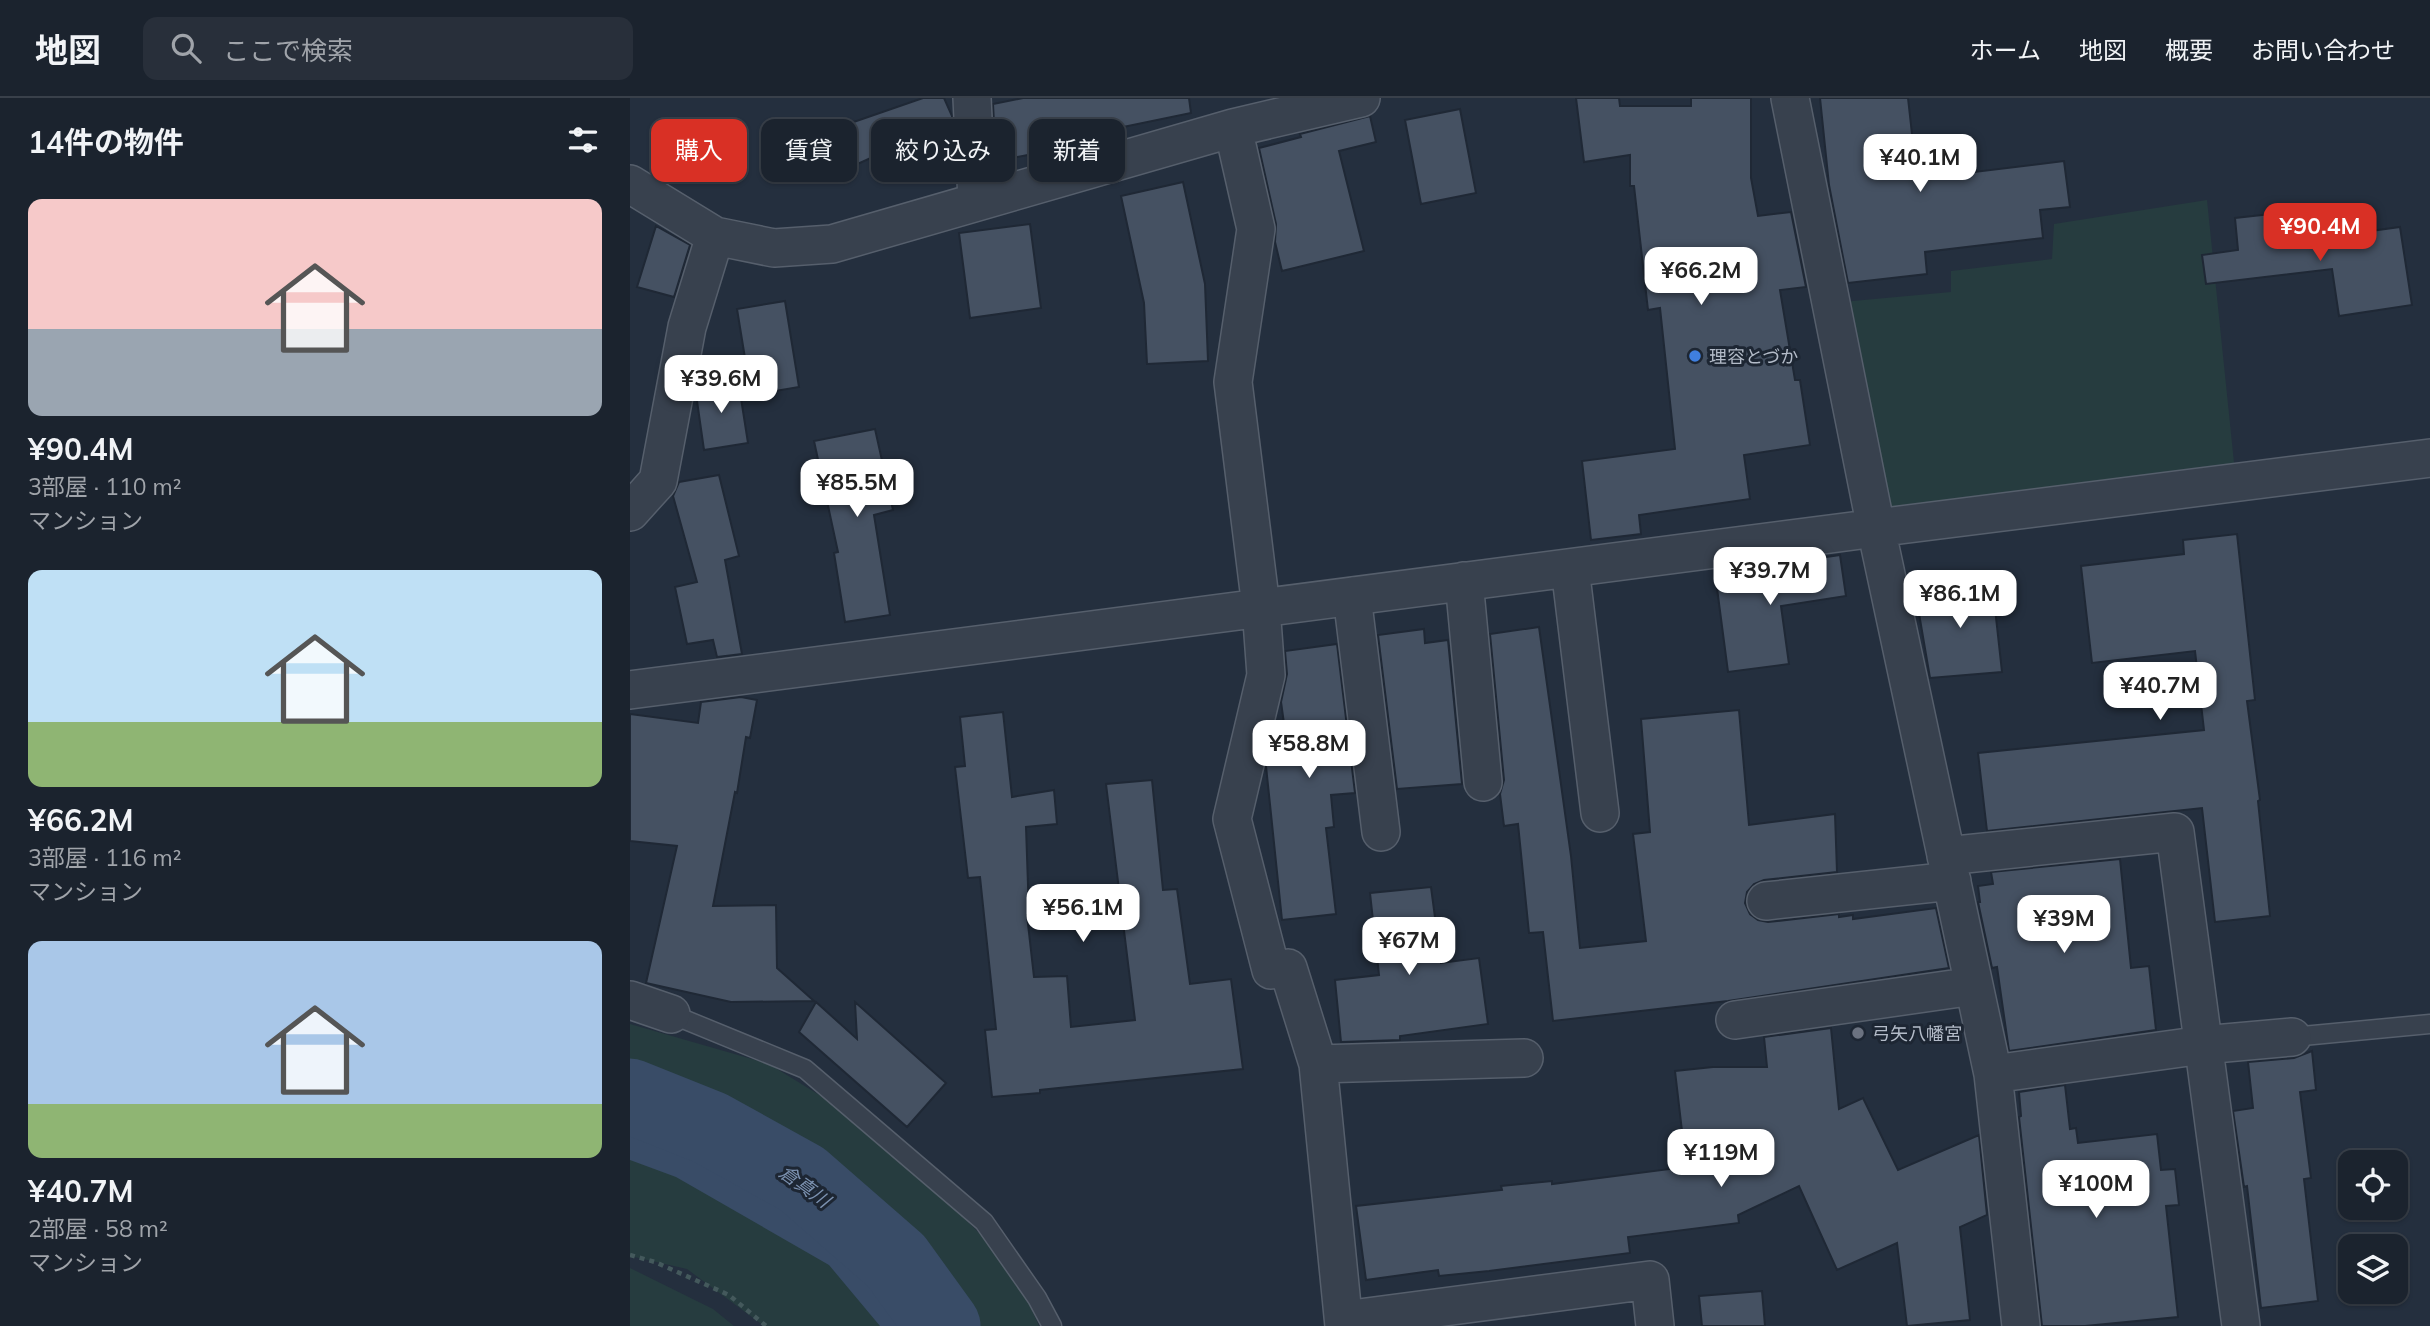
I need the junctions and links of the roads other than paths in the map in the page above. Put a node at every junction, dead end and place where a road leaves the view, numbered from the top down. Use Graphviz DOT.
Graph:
graph roads {
  1 [pos="972,98"];
  2 [pos="1361,98"];
  3 [pos="1790,98"];
  4 [pos="1233,128"];
  5 [pos="630,184"];
  6 [pos="977,200"];
  7 [pos="715,236"];
  8 [pos="2430,458"];
  9 [pos="630,512"];
  10 [pos="1876,528"];
  11 [pos="1570,568"];
  12 [pos="1464,581"];
  13 [pos="1352,596"];
  14 [pos="1261,607"];
  15 [pos="630,690"];
  16 [pos="1483,782"];
  17 [pos="1600,813"];
  18 [pos="1381,832"];
  19 [pos="1949,869"];
  20 [pos="1766,901"];
  21 [pos="1974,986"];
  22 [pos="630,1000"];
  23 [pos="671,1014"];
  24 [pos="1735,1020"];
  25 [pos="2430,1024"];
  26 [pos="2292,1037"];
  27 [pos="2203,1045"];
  28 [pos="1524,1058"];
  29 [pos="1318,1064"];
  30 [pos="1993,1074"];
  31 [pos="1344,1323"];
  32 [pos="1052,1326"];
  33 [pos="1655,1326"];
  34 [pos="2021,1326"];
  35 [pos="2241,1326"];
  1 -- 6 [label="street"];
  2 -- 4 [label="street"];
  3 -- 10 [label="street"];
  4 -- 6 [label="street"];
  4 -- 14 [label="street"];
  5 -- 7 [label="street"];
  6 -- 7 [label="street"];
  7 -- 9 [label="street"];
  8 -- 10 [label="street"];
  10 -- 11 [label="street"];
  10 -- 19 [label="street"];
  11 -- 12 [label="street"];
  11 -- 17 [label="street"];
  12 -- 13 [label="street"];
  12 -- 16 [label="street"];
  13 -- 14 [label="street"];
  13 -- 18 [label="street"];
  14 -- 15 [label="street"];
  14 -- 29 [label="street"];
  19 -- 20 [label="street"];
  19 -- 21 [label="street"];
  19 -- 27 [label="street"];
  21 -- 24 [label="street"];
  21 -- 30 [label="street"];
  22 -- 23 [label="street"];
  23 -- 32 [label="lane"];
  25 -- 26 [label="lane"];
  26 -- 27 [label="street"];
  27 -- 30 [label="street"];
  27 -- 35 [label="street"];
  28 -- 29 [label="street"];
  29 -- 31 [label="street"];
  30 -- 34 [label="street"];
  31 -- 33 [label="street"];
}
